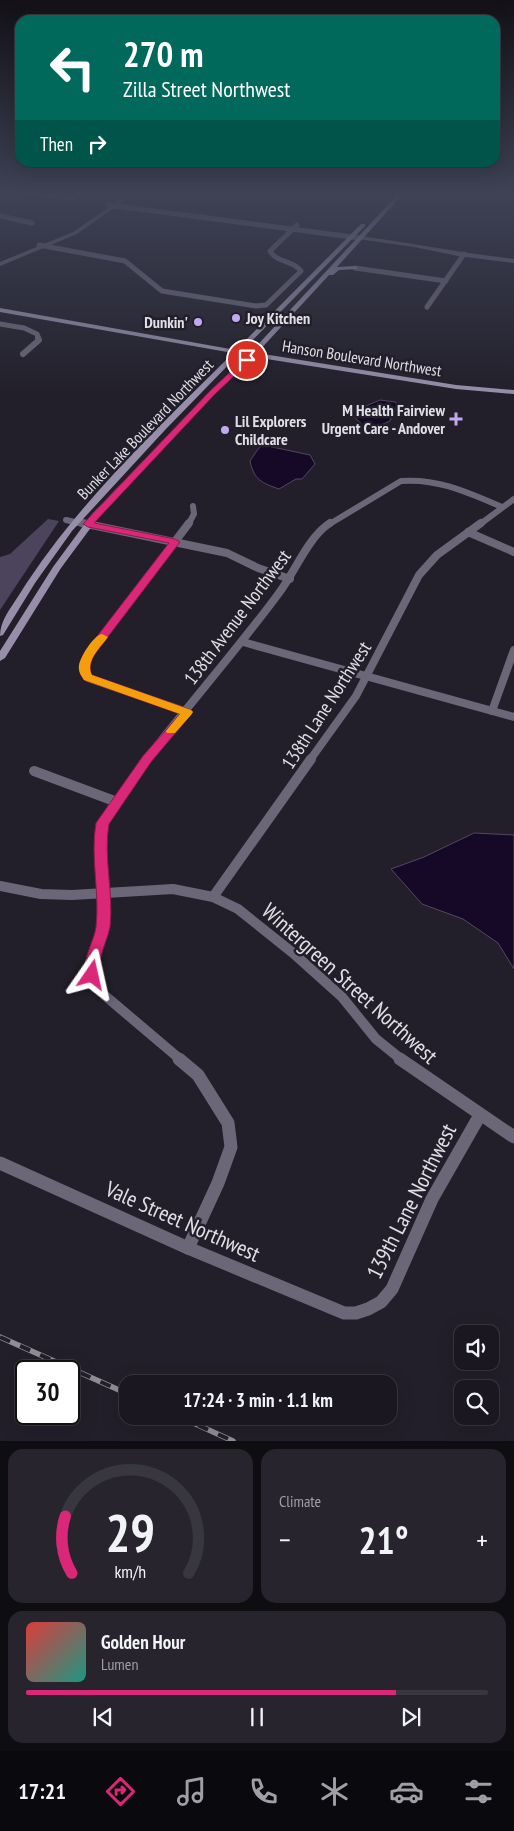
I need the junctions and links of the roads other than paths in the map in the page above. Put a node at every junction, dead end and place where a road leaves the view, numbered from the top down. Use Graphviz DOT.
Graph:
graph roads {
  1 [pos="121,260"];
  2 [pos="284,260"];
  3 [pos="328,260"];
  4 [pos="339,260"];
  5 [pos="460,260"];
  6 [pos="355,268"];
  7 [pos="446,281"];
  8 [pos="316,285"];
  9 [pos="228,303"];
  10 [pos="427,307"];
  11 [pos="0,310"];
  12 [pos="0,316"];
  13 [pos="0,324"];
  14 [pos="239,351"];
  15 [pos="23,354"];
  16 [pos="233,357"];
  17 [pos="250,357"];
  18 [pos="514,392"];
  19 [pos="514,397"];
  20 [pos="514,499"];
  21 [pos="193,506"];
  22 [pos="502,507"];
  23 [pos="66,520"];
  24 [pos="76,522"];
  25 [pos="88,524"];
  26 [pos="468,532"];
  27 [pos="175,542"];
  28 [pos="514,552"];
  29 [pos="290,579"];
  30 [pos="0,633"];
  31 [pos="243,642"];
  32 [pos="514,650"];
  33 [pos="0,658"];
  34 [pos="366,677"];
  35 [pos="492,711"];
  36 [pos="187,712"];
  37 [pos="514,717"];
  38 [pos="34,771"];
  39 [pos="117,802"];
  40 [pos="0,886"];
  41 [pos="102,893"];
  42 [pos="214,897"];
  43 [pos="480,1115"];
  44 [pos="514,1137"];
  45 [pos="0,1162"];
  46 [pos="188,1248"];
  47 [pos="351,1313"];
  1 -- 9 [label="street"];
  2 -- 9 [label="street"];
  3 -- 14 [label="main road, Bunker Lake Boulevard Northwest"];
  4 -- 8 [label="main road, Bunker Lake Boulevard Northwest"];
  5 -- 7 [label="street"];
  6 -- 7 [label="street"];
  6 -- 8 [label="main road"];
  7 -- 10 [label="street"];
  8 -- 17 [label="main road, Bunker Lake Boulevard Northwest"];
  11 -- 14 [label="main road, Hanson Boulevard Northwest"];
  12 -- 16 [label="main road, Hanson Boulevard Northwest"];
  13 -- 15 [label="street"];
  14 -- 16 [label="main road, Bunker Lake Boulevard Northwest"];
  14 -- 17 [label="main road, Hanson Boulevard Northwest"];
  16 -- 17 [label="main road, Hanson Boulevard Northwest"];
  16 -- 24 [label="main road, Bunker Lake Boulevard Northwest"];
  17 -- 18 [label="main road, Hanson Boulevard Northwest"];
  17 -- 19 [label="main road, Hanson Boulevard Northwest"];
  17 -- 25 [label="main road, Bunker Lake Boulevard Northwest"];
  20 -- 22 [label="street, 138th Lane Northwest"];
  21 -- 27 [label="street"];
  22 -- 26 [label="street, 138th Lane Northwest"];
  22 -- 29 [label="street, 138th Avenue Northwest"];
  23 -- 24 [label="street"];
  24 -- 25 [label="street"];
  24 -- 30 [label="main road, Bunker Lake Boulevard Northwest"];
  25 -- 27 [label="street"];
  25 -- 33 [label="main road, Bunker Lake Boulevard Northwest"];
  26 -- 28 [label="street"];
  26 -- 34 [label="street, 138th Lane Northwest"];
  27 -- 29 [label="street"];
  27 -- 36 [label="street"];
  29 -- 31 [label="street, 138th Avenue Northwest"];
  31 -- 34 [label="street"];
  31 -- 36 [label="street, 138th Avenue Northwest"];
  32 -- 35 [label="street"];
  34 -- 35 [label="street"];
  34 -- 42 [label="street, 138th Lane Northwest"];
  35 -- 37 [label="street"];
  36 -- 39 [label="street, 138th Avenue Northwest"];
  38 -- 39 [label="street"];
  39 -- 41 [label="street, 138th Avenue Northwest"];
  40 -- 41 [label="street, Wintergreen Street Northwest"];
  41 -- 42 [label="street, Wintergreen Street Northwest"];
  41 -- 46 [label="street, 138th Avenue Northwest"];
  42 -- 43 [label="street, Wintergreen Street Northwest"];
  43 -- 44 [label="street, Wintergreen Street Northwest"];
  43 -- 47 [label="street, 139th Lane Northwest"];
  45 -- 46 [label="street, Vale Street Northwest"];
  46 -- 47 [label="street, Vale Street Northwest"];
}
